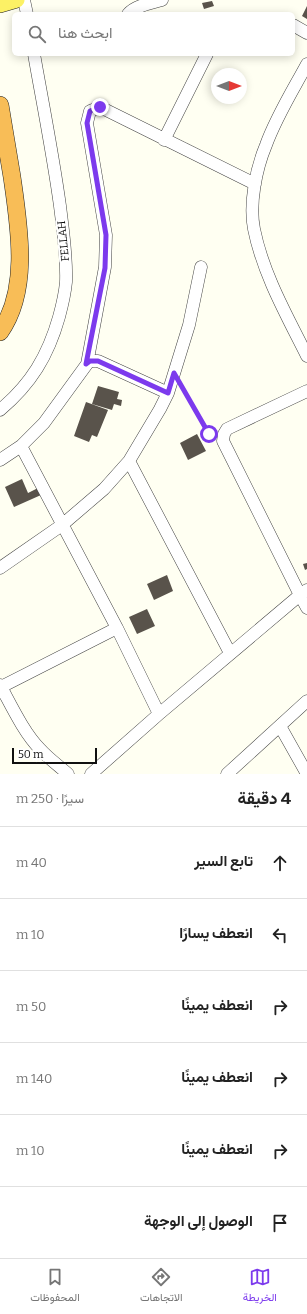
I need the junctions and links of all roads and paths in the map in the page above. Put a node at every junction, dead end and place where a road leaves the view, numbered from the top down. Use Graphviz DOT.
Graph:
graph roads {
  1 [pos="24,0"];
  2 [pos="162,0"];
  3 [pos="27,12"];
  4 [pos="129,12"];
  5 [pos="295,26"];
  6 [pos="307,33"];
  7 [pos="34,56"];
  8 [pos="207,56"];
  9 [pos="307,64"];
  10 [pos="0,105"];
  11 [pos="164,140"];
  12 [pos="255,184"];
  13 [pos="200,266"];
  14 [pos="0,332"];
  15 [pos="307,356"];
  16 [pos="86,364"];
  17 [pos="174,373"];
  18 [pos="307,391"];
  19 [pos="168,393"];
  20 [pos="0,410"];
  21 [pos="224,434"];
  22 [pos="21,446"];
  23 [pos="0,460"];
  24 [pos="129,461"];
  25 [pos="62,525"];
  26 [pos="0,568"];
  27 [pos="304,592"];
  28 [pos="307,608"];
  29 [pos="117,628"];
  30 [pos="230,653"];
  31 [pos="0,686"];
  32 [pos="307,701"];
  33 [pos="159,714"];
  34 [pos="280,726"];
  35 [pos="68,774"];
  36 [pos="91,774"];
  37 [pos="227,774"];
  38 [pos="307,774"];
  1 -- 3 [label="street"];
  2 -- 4 [label="street"];
  5 -- 6 [label="street"];
  7 -- 20 [label="street, FELLAH"];
  8 -- 11 [label="street"];
  9 -- 12 [label="street"];
  10 -- 14 [label="highway"];
  11 -- 12 [label="street"];
  11 -- 16 [label="street"];
  12 -- 15 [label="street"];
  13 -- 17 [label="street"];
  16 -- 19 [label="street"];
  16 -- 22 [label="street"];
  17 -- 19 [label="street"];
  17 -- 21 [label="path"];
  18 -- 21 [label="street"];
  19 -- 24 [label="street"];
  21 -- 27 [label="street"];
  22 -- 23 [label="street"];
  22 -- 25 [label="street"];
  24 -- 25 [label="street"];
  24 -- 30 [label="street"];
  25 -- 26 [label="street"];
  25 -- 29 [label="street"];
  27 -- 28 [label="street"];
  27 -- 30 [label="street"];
  29 -- 31 [label="street"];
  29 -- 33 [label="street"];
  30 -- 33 [label="street"];
  31 -- 35 [label="street"];
  32 -- 34 [label="street"];
  33 -- 36 [label="street"];
  34 -- 37 [label="street"];
  34 -- 38 [label="street"];
}
